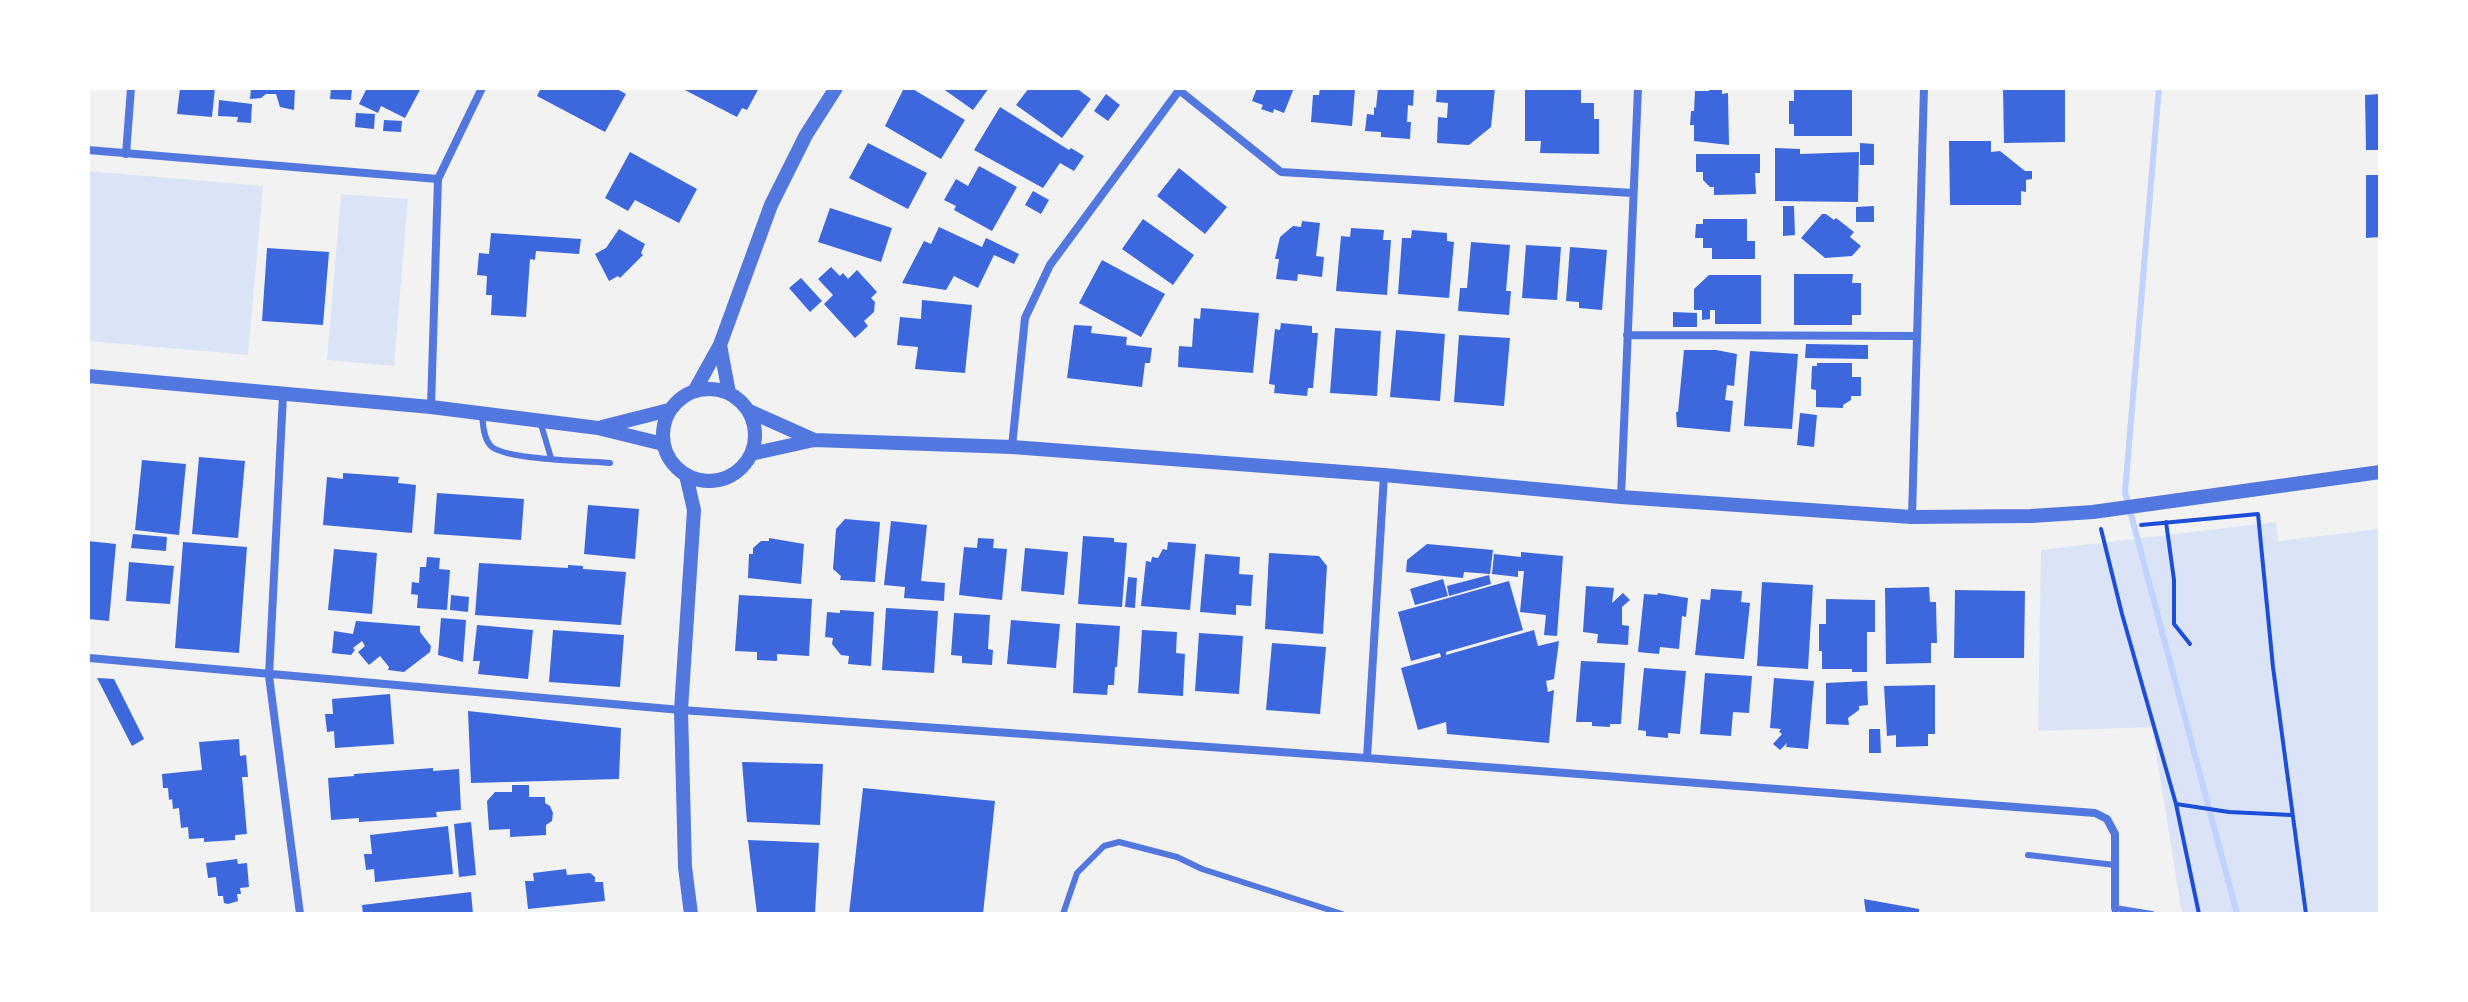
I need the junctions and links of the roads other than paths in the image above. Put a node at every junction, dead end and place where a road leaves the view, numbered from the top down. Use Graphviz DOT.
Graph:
graph roads {
  1 [pos="131,88"];
  2 [pos="482,88"];
  3 [pos="836,88"];
  4 [pos="1638,88"];
  5 [pos="1924,88"];
  6 [pos="1179,89"];
  7 [pos="88,150"];
  8 [pos="126,154"];
  9 [pos="438,179"];
  10 [pos="1633,193"];
  11 [pos="1627,335"];
  12 [pos="1917,336"];
  13 [pos="720,345"];
  14 [pos="88,376"];
  15 [pos="695,390"];
  16 [pos="729,393"];
  17 [pos="283,395"];
  18 [pos="431,407"];
  19 [pos="669,410"];
  20 [pos="749,411"];
  21 [pos="482,414"];
  22 [pos="540,421"];
  23 [pos="598,428"];
  24 [pos="814,440"];
  25 [pos="663,444"];
  26 [pos="1012,447"];
  27 [pos="751,454"];
  28 [pos="551,458"];
  29 [pos="610,463"];
  30 [pos="2380,472"];
  31 [pos="686,475"];
  32 [pos="1384,475"];
  33 [pos="712,481"];
  34 [pos="1621,497"];
  35 [pos="694,510"];
  36 [pos="1912,517"];
  37 [pos="89,658"];
  38 [pos="269,676"];
  39 [pos="681,710"];
  40 [pos="1367,758"];
  41 [pos="2028,855"];
  42 [pos="2115,865"];
  43 [pos="2115,911"];
  44 [pos="300,914"];
  45 [pos="691,914"];
  46 [pos="1063,914"];
  47 [pos="1342,914"];
  48 [pos="2152,914"];
  1 -- 8 [label="street"];
  2 -- 9 [label="street"];
  3 -- 13 [label="street"];
  4 -- 10 [label="street"];
  5 -- 12 [label="street"];
  6 -- 10 [label="street"];
  6 -- 26 [label="street"];
  7 -- 8 [label="street"];
  8 -- 9 [label="street"];
  9 -- 18 [label="street"];
  10 -- 11 [label="street"];
  11 -- 12 [label="street"];
  11 -- 34 [label="street"];
  12 -- 36 [label="street"];
  13 -- 15 [label="street"];
  13 -- 16 [label="street"];
  14 -- 17 [label="street"];
  15 -- 16 [label="street"];
  15 -- 19 [label="street"];
  16 -- 20 [label="street"];
  17 -- 18 [label="street"];
  17 -- 38 [label="street"];
  18 -- 21 [label="street"];
  19 -- 23 [label="street"];
  19 -- 25 [label="street"];
  20 -- 24 [label="street"];
  20 -- 27 [label="street"];
  21 -- 22 [label="street"];
  21 -- 28 [label="lane"];
  22 -- 23 [label="street"];
  22 -- 28 [label="lane"];
  23 -- 25 [label="street"];
  24 -- 26 [label="street"];
  24 -- 27 [label="street"];
  25 -- 31 [label="street"];
  26 -- 32 [label="street"];
  27 -- 33 [label="street"];
  28 -- 29 [label="lane"];
  30 -- 36 [label="street"];
  31 -- 33 [label="street"];
  31 -- 35 [label="street"];
  32 -- 34 [label="street"];
  32 -- 40 [label="street"];
  33 -- 35 [label="street"];
  34 -- 36 [label="street"];
  35 -- 39 [label="street"];
  37 -- 38 [label="street"];
  38 -- 39 [label="street"];
  38 -- 44 [label="street"];
  39 -- 40 [label="street"];
  39 -- 45 [label="street"];
  40 -- 42 [label="street"];
  41 -- 42 [label="lane"];
  42 -- 43 [label="street"];
  43 -- 48 [label="lane"];
  46 -- 47 [label="lane"];
}
